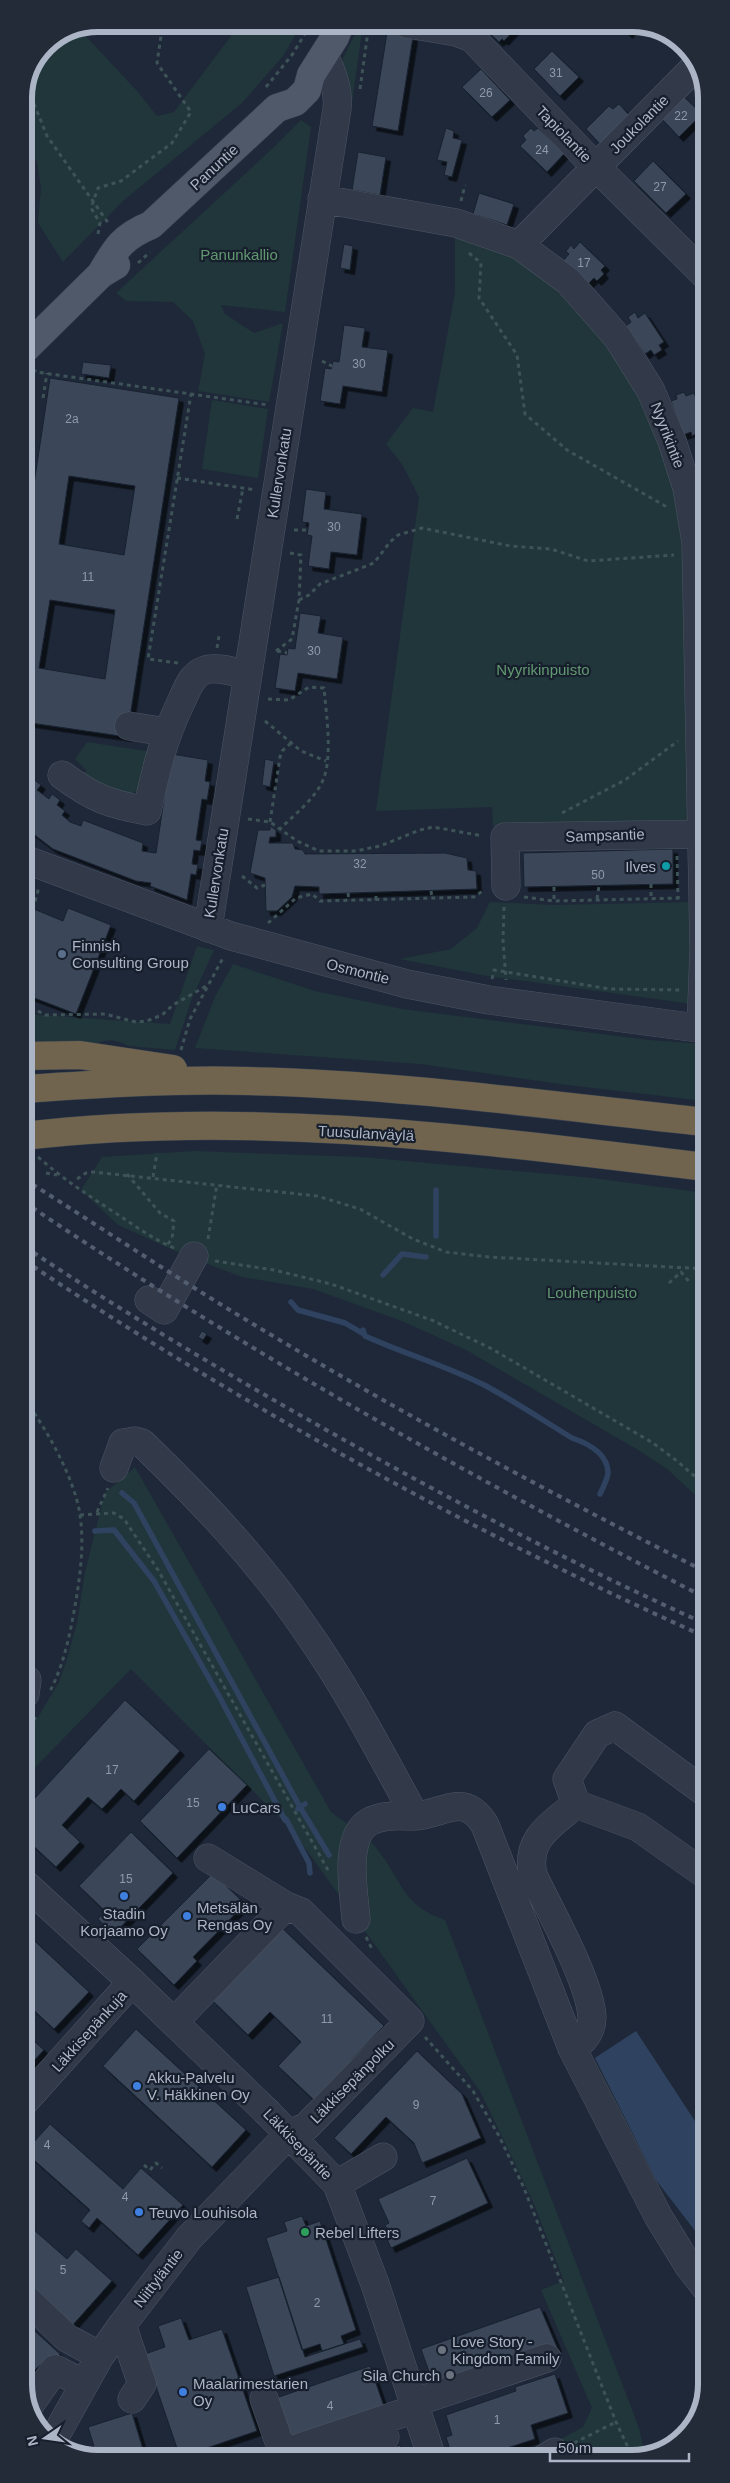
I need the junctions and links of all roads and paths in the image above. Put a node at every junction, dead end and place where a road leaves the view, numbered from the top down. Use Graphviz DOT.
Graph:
graph roads {
  1 [pos="159,32"];
  2 [pos="306,32"];
  3 [pos="335,32"];
  4 [pos="458,33"];
  5 [pos="317,66"];
  6 [pos="691,71"];
  7 [pos="279,74"];
  8 [pos="32,99"];
  9 [pos="596,167"];
  10 [pos="322,198"];
  11 [pos="93,203"];
  12 [pos="115,231"];
  13 [pos="98,235"];
  14 [pos="519,245"];
  15 [pos="467,251"];
  16 [pos="698,268"];
  17 [pos="32,354"];
  18 [pos="322,362"];
  19 [pos="32,366"];
  20 [pos="332,366"];
  21 [pos="47,373"];
  22 [pos="191,394"];
  23 [pos="43,398"];
  24 [pos="273,406"];
  25 [pos="177,478"];
  26 [pos="243,488"];
  27 [pos="259,491"];
  28 [pos="237,519"];
  29 [pos="294,530"];
  30 [pos="308,530"];
  31 [pos="698,544"];
  32 [pos="290,553"];
  33 [pos="299,600"];
  34 [pos="287,653"];
  35 [pos="179,664"];
  36 [pos="247,675"];
  37 [pos="268,699"];
  38 [pos="265,721"];
  39 [pos="698,725"];
  40 [pos="129,726"];
  41 [pos="166,732"];
  42 [pos="290,744"];
  43 [pos="326,761"];
  44 [pos="698,768"];
  45 [pos="62,775"];
  46 [pos="558,815"];
  47 [pos="225,816"];
  48 [pos="270,822"];
  49 [pos="280,828"];
  50 [pos="695,833"];
  51 [pos="505,838"];
  52 [pos="32,861"];
  53 [pos="242,876"];
  54 [pos="41,883"];
  55 [pos="651,884"];
  56 [pos="265,885"];
  57 [pos="599,886"];
  58 [pos="554,887"];
  59 [pos="515,890"];
  60 [pos="431,891"];
  61 [pos="376,892"];
  62 [pos="348,894"];
  63 [pos="432,898"];
  64 [pos="651,898"];
  65 [pos="691,898"];
  66 [pos="376,900"];
  67 [pos="554,900"];
  68 [pos="597,900"];
  69 [pos="349,901"];
  70 [pos="33,909"];
  71 [pos="267,924"];
  72 [pos="208,928"];
  73 [pos="698,946"];
  74 [pos="228,949"];
  75 [pos="494,970"];
  76 [pos="506,972"];
  77 [pos="506,984"];
  78 [pos="208,986"];
  79 [pos="698,988"];
  80 [pos="652,991"];
  81 [pos="659,998"];
  82 [pos="32,1008"];
  83 [pos="698,1028"];
  84 [pos="181,1050"];
  85 [pos="32,1056"];
  86 [pos="246,1081"];
  87 [pos="32,1089"];
  88 [pos="698,1121"];
  89 [pos="32,1141"];
  90 [pos="32,1142"];
  91 [pos="158,1153"];
  92 [pos="698,1166"];
  93 [pos="46,1173"];
  94 [pos="127,1174"];
  95 [pos="58,1175"];
  96 [pos="152,1177"];
  97 [pos="77,1179"];
  98 [pos="217,1184"];
  99 [pos="167,1245"];
  100 [pos="199,1258"];
  101 [pos="698,1269"];
  102 [pos="681,1270"];
  103 [pos="669,1283"];
  104 [pos="691,1284"];
  105 [pos="149,1300"];
  106 [pos="32,1409"];
  107 [pos="111,1478"];
  108 [pos="698,1478"];
  109 [pos="97,1512"];
  110 [pos="80,1515"];
  111 [pos="32,1583"];
  112 [pos="32,1607"];
  113 [pos="35,1695"];
  114 [pos="698,1787"];
  115 [pos="576,1804"];
  116 [pos="415,1816"];
  117 [pos="208,1858"];
  118 [pos="698,1869"];
  119 [pos="333,1878"];
  120 [pos="32,1890"];
  121 [pos="286,1906"];
  122 [pos="356,1919"];
  123 [pos="374,1952"];
  124 [pos="132,1982"];
  125 [pos="174,2022"];
  126 [pos="410,2022"];
  127 [pos="572,2048"];
  128 [pos="32,2094"];
  129 [pos="289,2134"];
  130 [pos="383,2157"];
  131 [pos="144,2165"];
  132 [pos="162,2168"];
  133 [pos="336,2184"];
  134 [pos="698,2278"];
  135 [pos="32,2305"];
  136 [pos="122,2325"];
  137 [pos="100,2356"];
  138 [pos="547,2358"];
  139 [pos="84,2384"];
  140 [pos="35,2399"];
  141 [pos="132,2399"];
  142 [pos="264,2399"];
  143 [pos="416,2412"];
  144 [pos="68,2413"];
  145 [pos="616,2422"];
  146 [pos="285,2450"];
  147 [pos="292,2450"];
  148 [pos="349,2450"];
  149 [pos="429,2450"];
  150 [pos="560,2450"];
  151 [pos="629,2450"];
  1 -- 11 [label="path"];
  2 -- 7 [label="path"];
  3 -- 5 [label="main road"];
  4 -- 9 [label="street, Tapiolantie"];
  5 -- 10 [label="street, Kullervonkatu"];
  5 -- 17 [label="main road, Panuntie"];
  6 -- 9 [label="street, Joukolantie"];
  8 -- 11 [label="path"];
  9 -- 14 [label="street, Joukolantie"];
  9 -- 16 [label="street, Tapiolantie"];
  10 -- 14 [label="street, Nyyrikintie"];
  10 -- 36 [label="street, Kullervonkatu"];
  11 -- 12 [label="path"];
  11 -- 13 [label="path"];
  14 -- 31 [label="street, Nyyrikintie"];
  15 -- 31 [label="path"];
  18 -- 20 [label="path"];
  19 -- 21 [label="path"];
  21 -- 22 [label="path"];
  21 -- 23 [label="path"];
  22 -- 24 [label="path"];
  22 -- 25 [label="path"];
  25 -- 26 [label="path"];
  25 -- 35 [label="path"];
  26 -- 27 [label="path"];
  26 -- 28 [label="path"];
  29 -- 30 [label="path"];
  31 -- 33 [label="path"];
  32 -- 33 [label="path"];
  33 -- 34 [label="path"];
  36 -- 41 [label="street"];
  36 -- 47 [label="street, Kullervonkatu"];
  37 -- 43 [label="path"];
  38 -- 42 [label="path"];
  39 -- 46 [label="path"];
  40 -- 41 [label="street"];
  41 -- 45 [label="street"];
  42 -- 43 [label="path"];
  42 -- 48 [label="path"];
  43 -- 49 [label="path"];
  44 -- 50 [label="street, Nyyrikintie"];
  47 -- 48 [label="path"];
  47 -- 72 [label="street, Kullervonkatu"];
  48 -- 49 [label="path"];
  49 -- 51 [label="path"];
  50 -- 51 [label="street, Sampsantie"];
  50 -- 65 [label="street, Nyyrikintie"];
  50 -- 65 [label="path"];
  51 -- 59 [label="street"];
  52 -- 72 [label="street, Osmontie"];
  53 -- 56 [label="path"];
  54 -- 70 [label="path"];
  55 -- 64 [label="path"];
  57 -- 68 [label="path"];
  58 -- 67 [label="path"];
  59 -- 63 [label="path"];
  59 -- 67 [label="path"];
  59 -- 76 [label="path"];
  60 -- 63 [label="path"];
  61 -- 66 [label="path"];
  62 -- 69 [label="path"];
  63 -- 66 [label="path"];
  64 -- 65 [label="path"];
  64 -- 68 [label="path"];
  65 -- 73 [label="street, Nyyrikintie"];
  66 -- 69 [label="path"];
  67 -- 68 [label="path"];
  69 -- 71 [label="path"];
  72 -- 83 [label="street, Osmontie"];
  74 -- 78 [label="path"];
  75 -- 76 [label="path"];
  76 -- 77 [label="path"];
  76 -- 80 [label="path"];
  78 -- 82 [label="path"];
  78 -- 84 [label="path"];
  79 -- 80 [label="path"];
  80 -- 81 [label="path"];
  85 -- 86 [label="highway"];
  86 -- 87 [label="highway"];
  86 -- 88 [label="highway"];
  89 -- 92 [label="highway, Tuusulanväylä"];
  90 -- 95 [label="path"];
  91 -- 96 [label="path"];
  93 -- 95 [label="path"];
  94 -- 96 [label="path"];
  94 -- 97 [label="path"];
  94 -- 99 [label="path"];
  95 -- 99 [label="path"];
  96 -- 98 [label="path"];
  98 -- 100 [label="path"];
  98 -- 102 [label="path"];
  99 -- 100 [label="path"];
  100 -- 105 [label="street"];
  100 -- 108 [label="path"];
  101 -- 102 [label="path"];
  102 -- 103 [label="path"];
  102 -- 104 [label="path"];
  106 -- 110 [label="path"];
  107 -- 109 [label="path"];
  107 -- 116 [label="street"];
  109 -- 110 [label="path"];
  109 -- 119 [label="path"];
  110 -- 113 [label="path"];
  111 -- 112 [label="path"];
  114 -- 115 [label="street"];
  115 -- 118 [label="street"];
  115 -- 127 [label="street"];
  116 -- 122 [label="street"];
  116 -- 127 [label="street"];
  117 -- 121 [label="street"];
  120 -- 124 [label="street, Läkkisepäntie"];
  121 -- 125 [label="street"];
  121 -- 126 [label="street"];
  122 -- 123 [label="path"];
  124 -- 125 [label="street, Läkkisepäntie"];
  124 -- 128 [label="street, Läkkisepänkuja"];
  125 -- 129 [label="street, Läkkisepäntie"];
  126 -- 129 [label="street, Läkkisepänpolku"];
  126 -- 145 [label="path"];
  127 -- 134 [label="street"];
  129 -- 133 [label="street, Läkkisepäntie"];
  129 -- 136 [label="street, Niittyläntie"];
  130 -- 133 [label="street"];
  131 -- 132 [label="path"];
  133 -- 143 [label="street, Läkkisepäntie"];
  135 -- 137 [label="street"];
  136 -- 137 [label="street, Niittyläntie"];
  136 -- 141 [label="street"];
  137 -- 139 [label="street, Niittyläntie"];
  138 -- 143 [label="street"];
  139 -- 140 [label="street"];
  139 -- 144 [label="street, Niittyläntie"];
  142 -- 146 [label="street"];
  143 -- 147 [label="street"];
  143 -- 148 [label="street"];
  143 -- 149 [label="street, Läkkisepäntie"];
  145 -- 150 [label="path"];
  145 -- 151 [label="path"];
}
